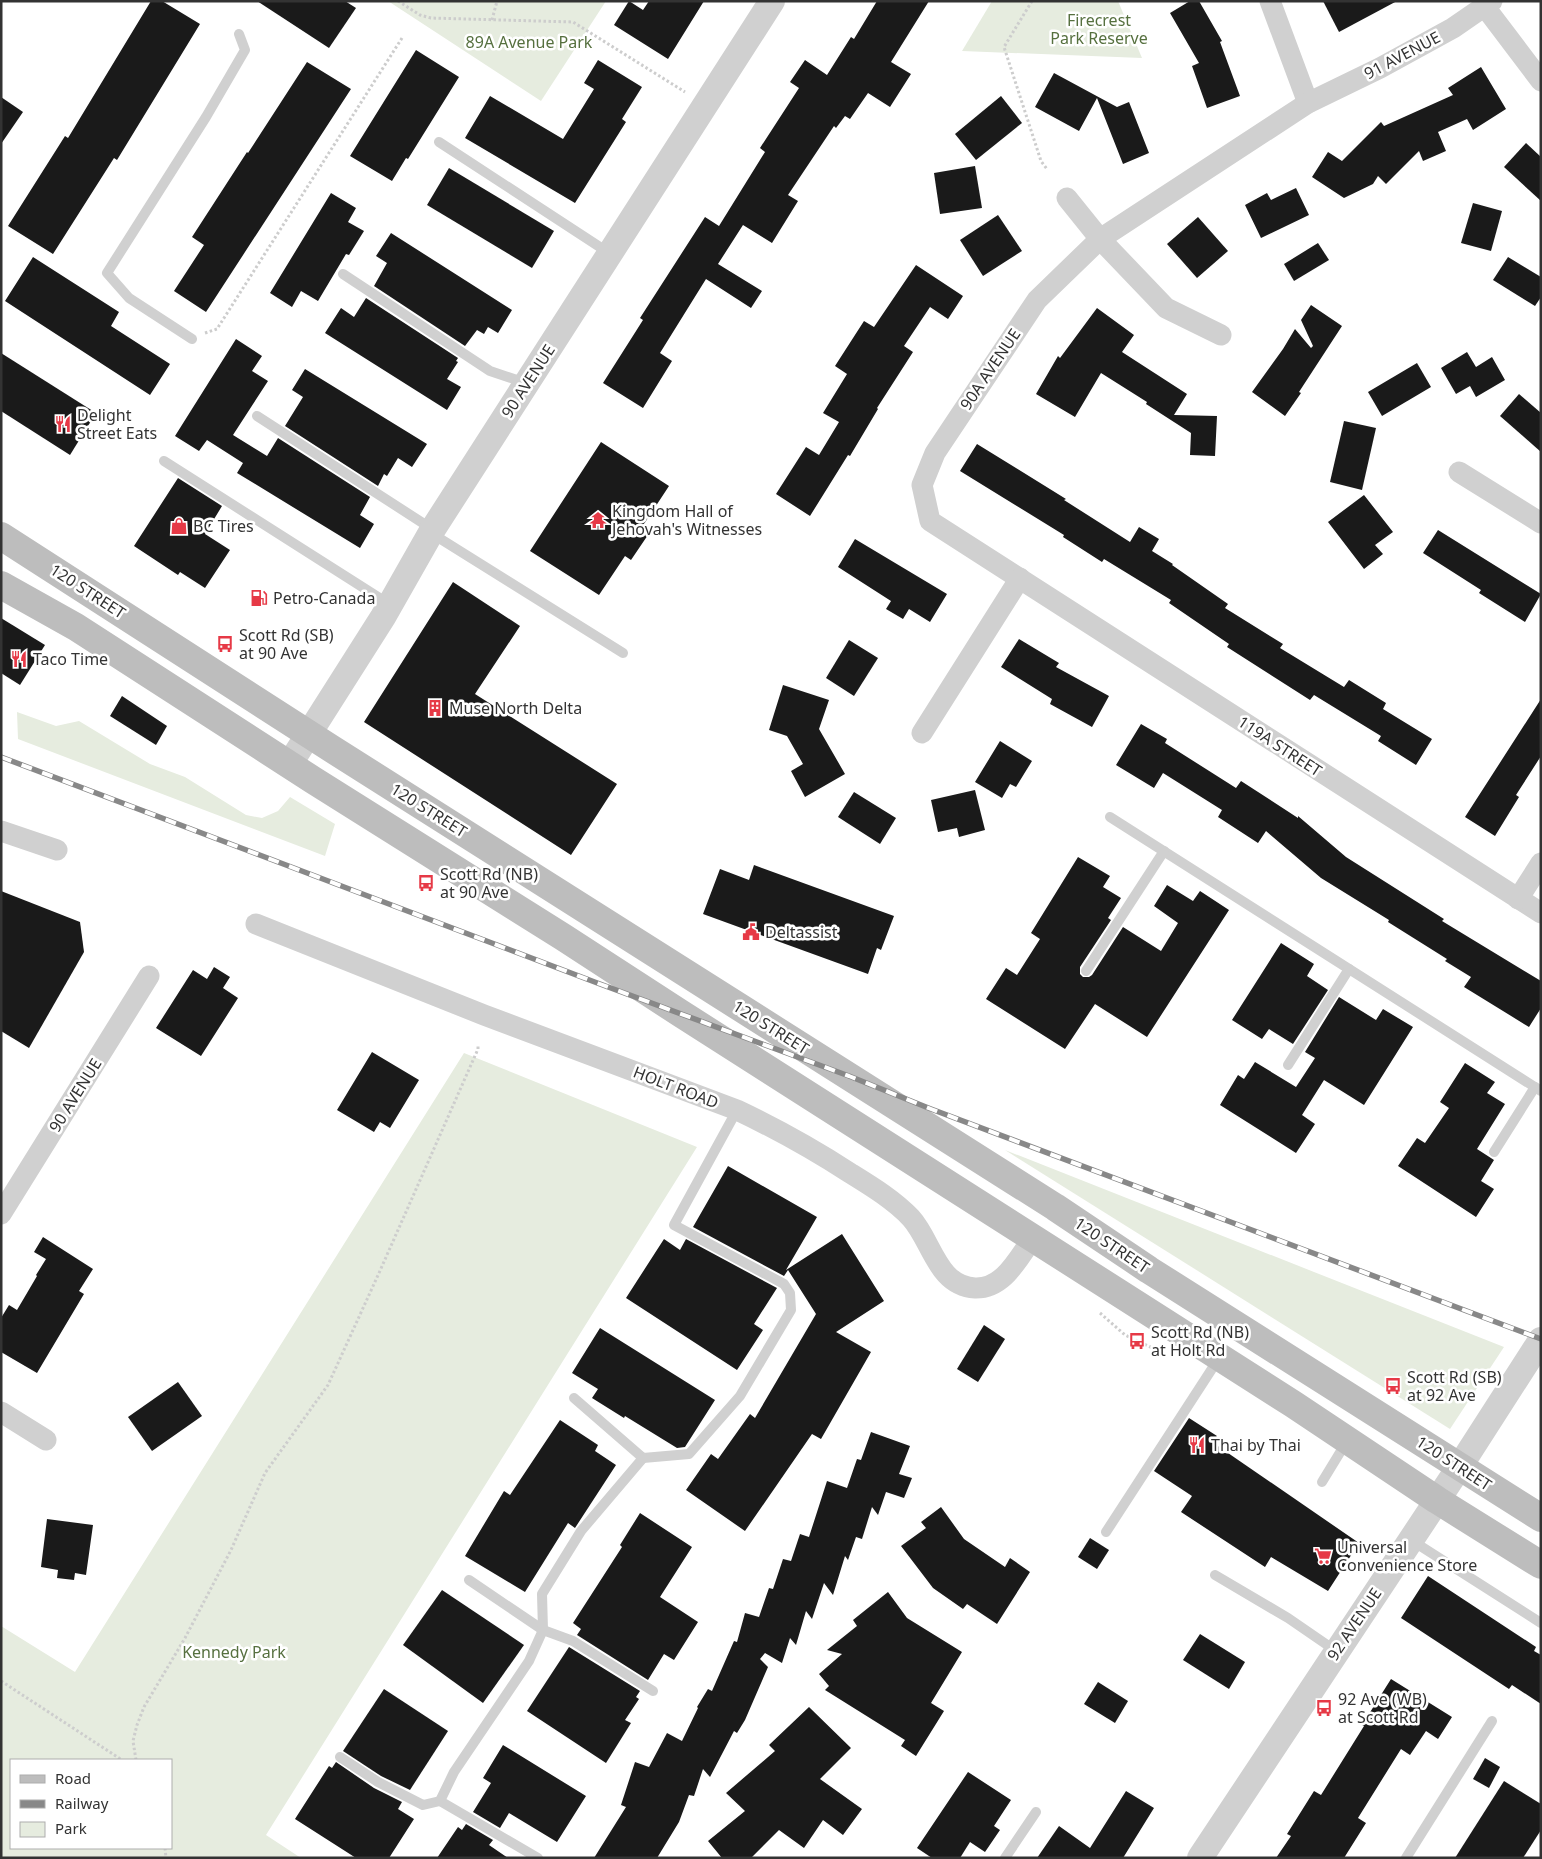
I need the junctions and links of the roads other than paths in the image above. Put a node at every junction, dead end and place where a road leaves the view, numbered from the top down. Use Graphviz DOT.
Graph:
graph roads {
  1 [pos="772,1"];
  2 [pos="1270,1"];
  3 [pos="1488,4"];
  4 [pos="239,34"];
  5 [pos="1541,82"];
  6 [pos="1308,103"];
  7 [pos="439,142"];
  8 [pos="1067,198"];
  9 [pos="1100,239"];
  10 [pos="610,254"];
  11 [pos="343,274"];
  12 [pos="1220,335"];
  13 [pos="192,339"];
  14 [pos="527,383"];
  15 [pos="257,416"];
  16 [pos="164,461"];
  17 [pos="1459,472"];
  18 [pos="930,520"];
  19 [pos="1541,524"];
  20 [pos="432,531"];
  21 [pos="1,536"];
  22 [pos="1020,578"];
  23 [pos="1,585"];
  24 [pos="390,605"];
  25 [pos="623,653"];
  26 [pos="308,733"];
  27 [pos="922,733"];
  28 [pos="289,765"];
  29 [pos="1110,817"];
  30 [pos="1,831"];
  31 [pos="57,850"];
  32 [pos="1164,851"];
  33 [pos="1541,863"];
  34 [pos="1518,899"];
  35 [pos="1541,913"];
  36 [pos="256,924"];
  37 [pos="563,937"];
  38 [pos="636,942"];
  39 [pos="1349,969"];
  40 [pos="1086,972"];
  41 [pos="150,976"];
  42 [pos="1288,1065"];
  43 [pos="1538,1089"];
  44 [pos="737,1110"];
  45 [pos="1494,1152"];
  46 [pos="1055,1207"];
  47 [pos="1,1214"];
  48 [pos="1033,1238"];
  49 [pos="1541,1340"];
  50 [pos="1220,1357"];
  51 [pos="574,1398"];
  52 [pos="1,1412"];
  53 [pos="46,1440"];
  54 [pos="1347,1440"];
  55 [pos="643,1458"];
  56 [pos="1460,1466"];
  57 [pos="1322,1482"];
  58 [pos="1437,1500"];
  59 [pos="1541,1518"];
  60 [pos="1106,1532"];
  61 [pos="1411,1539"];
  62 [pos="1541,1566"];
  63 [pos="1214,1575"];
  64 [pos="469,1580"];
  65 [pos="1541,1623"];
  66 [pos="543,1630"];
  67 [pos="1336,1651"];
  68 [pos="653,1691"];
  69 [pos="1492,1721"];
  70 [pos="340,1757"];
  71 [pos="440,1800"];
  72 [pos="1036,1812"];
  73 [pos="538,1858"];
  74 [pos="1005,1858"];
  75 [pos="1200,1858"];
  76 [pos="1406,1858"];
  1 -- 10 [label="street, 90 AVENUE"];
  2 -- 6 [label="street"];
  3 -- 5 [label="street"];
  3 -- 6 [label="street, 91 AVENUE"];
  4 -- 13 [label="lane"];
  6 -- 9 [label="street, 90A AVENUE"];
  7 -- 10 [label="lane"];
  8 -- 9 [label="street"];
  9 -- 12 [label="street"];
  9 -- 18 [label="street, 90A AVENUE"];
  10 -- 14 [label="street, 90 AVENUE"];
  11 -- 14 [label="lane"];
  14 -- 20 [label="street, 90 AVENUE"];
  15 -- 20 [label="lane"];
  16 -- 24 [label="lane"];
  17 -- 19 [label="street"];
  18 -- 22 [label="street, 119A STREET"];
  20 -- 24 [label="street, 90 AVENUE"];
  20 -- 25 [label="lane"];
  21 -- 26 [label="main road, 120 STREET"];
  22 -- 27 [label="street"];
  22 -- 34 [label="street, 119A STREET"];
  23 -- 28 [label="main road"];
  24 -- 26 [label="street, 90 AVENUE"];
  26 -- 28 [label="street, 90 AVENUE"];
  26 -- 38 [label="main road, 120 STREET"];
  28 -- 37 [label="main road"];
  29 -- 32 [label="lane"];
  30 -- 31 [label="street"];
  32 -- 39 [label="lane"];
  32 -- 40 [label="lane"];
  33 -- 34 [label="street"];
  34 -- 35 [label="street, 119A STREET"];
  36 -- 44 [label="street, HOLT ROAD"];
  37 -- 38 [label="main road"];
  37 -- 48 [label="main road"];
  38 -- 46 [label="main road, 120 STREET"];
  39 -- 42 [label="lane"];
  39 -- 43 [label="lane"];
  41 -- 47 [label="street, 90 AVENUE"];
  43 -- 45 [label="lane"];
  44 -- 48 [label="street, HOLT ROAD"];
  44 -- 55 [label="lane"];
  46 -- 48 [label="main road"];
  46 -- 56 [label="main road, 120 STREET"];
  48 -- 50 [label="main road"];
  49 -- 56 [label="street, 92 AVENUE"];
  50 -- 54 [label="main road"];
  50 -- 60 [label="lane"];
  51 -- 55 [label="lane"];
  52 -- 53 [label="street"];
  54 -- 57 [label="lane"];
  54 -- 58 [label="main road"];
  55 -- 66 [label="lane"];
  56 -- 58 [label="street, 92 AVENUE"];
  56 -- 59 [label="main road, 120 STREET"];
  58 -- 61 [label="street, 92 AVENUE"];
  58 -- 62 [label="main road"];
  61 -- 65 [label="lane"];
  61 -- 67 [label="street, 92 AVENUE"];
  63 -- 67 [label="lane"];
  64 -- 66 [label="lane"];
  66 -- 68 [label="lane"];
  66 -- 71 [label="lane"];
  67 -- 75 [label="street, 92 AVENUE"];
  69 -- 76 [label="lane"];
  70 -- 71 [label="lane"];
  71 -- 73 [label="lane"];
  72 -- 74 [label="lane"];
}
